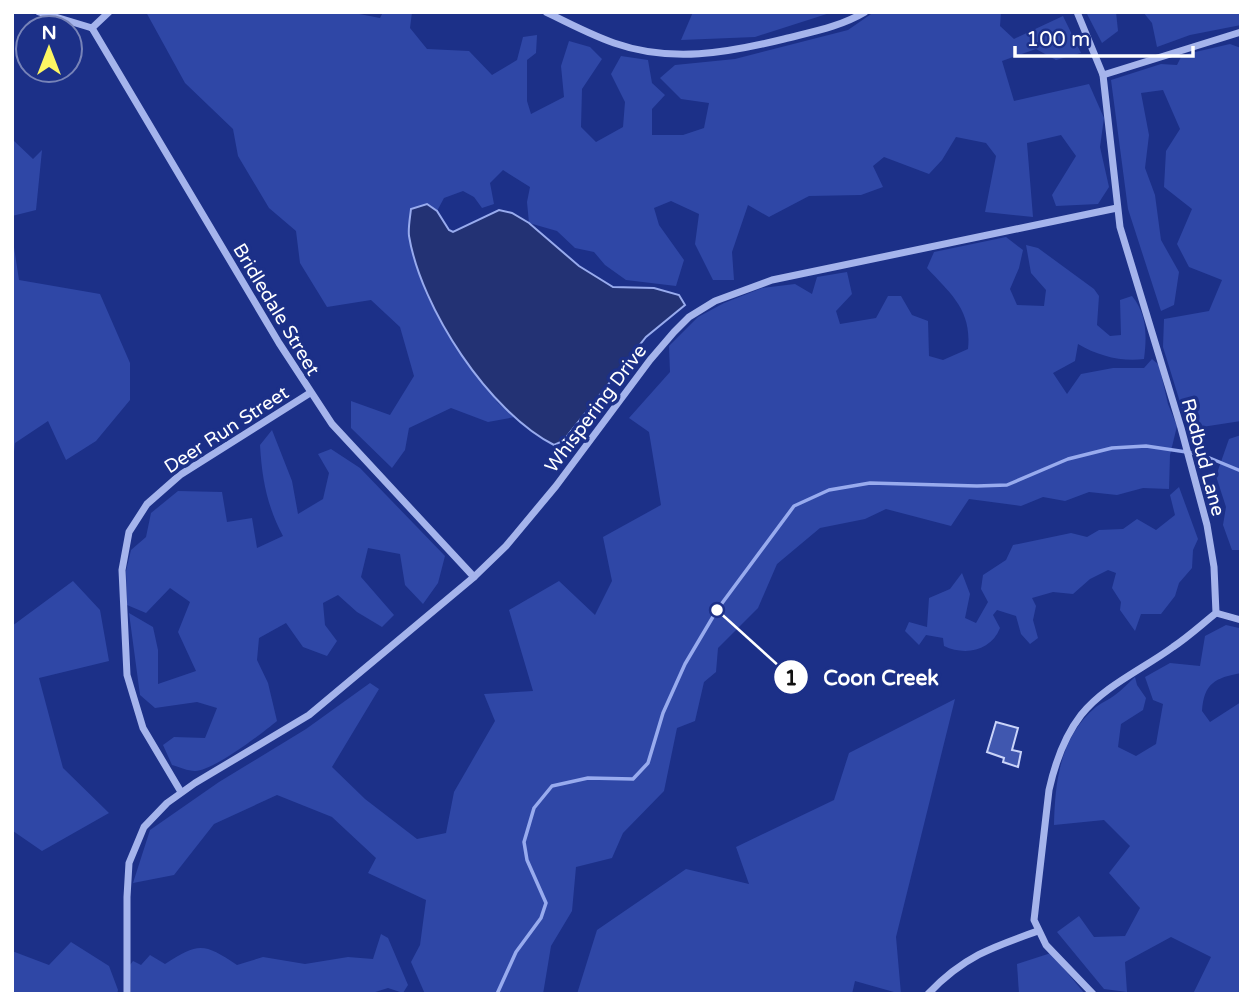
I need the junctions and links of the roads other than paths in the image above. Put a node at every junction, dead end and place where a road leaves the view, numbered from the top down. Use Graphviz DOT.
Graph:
graph roads {
  1 [pos="39,12"];
  2 [pos="109,12"];
  3 [pos="546,12"];
  4 [pos="865,12"];
  5 [pos="1077,12"];
  6 [pos="92,28"];
  7 [pos="1241,32"];
  8 [pos="1103,75"];
  9 [pos="1117,208"];
  10 [pos="310,393"];
  11 [pos="474,577"];
  12 [pos="1216,613"];
  13 [pos="1241,620"];
  14 [pos="181,793"];
  15 [pos="1038,931"];
  16 [pos="127,994"];
  17 [pos="928,994"];
  18 [pos="1093,994"];
  1 -- 6 [label="street"];
  2 -- 6 [label="street"];
  3 -- 4 [label="street"];
  5 -- 8 [label="street, Redbud Lane"];
  6 -- 10 [label="street, Bridledale Street"];
  7 -- 8 [label="street"];
  8 -- 9 [label="street, Redbud Lane"];
  9 -- 11 [label="street, Whispering Drive"];
  9 -- 12 [label="street, Redbud Lane"];
  10 -- 11 [label="street, Bridledale Street"];
  10 -- 14 [label="street, Deer Run Street"];
  11 -- 14 [label="street, Whispering Drive"];
  12 -- 13 [label="street"];
  12 -- 15 [label="street"];
  14 -- 16 [label="street"];
  15 -- 17 [label="street"];
  15 -- 18 [label="street"];
}
